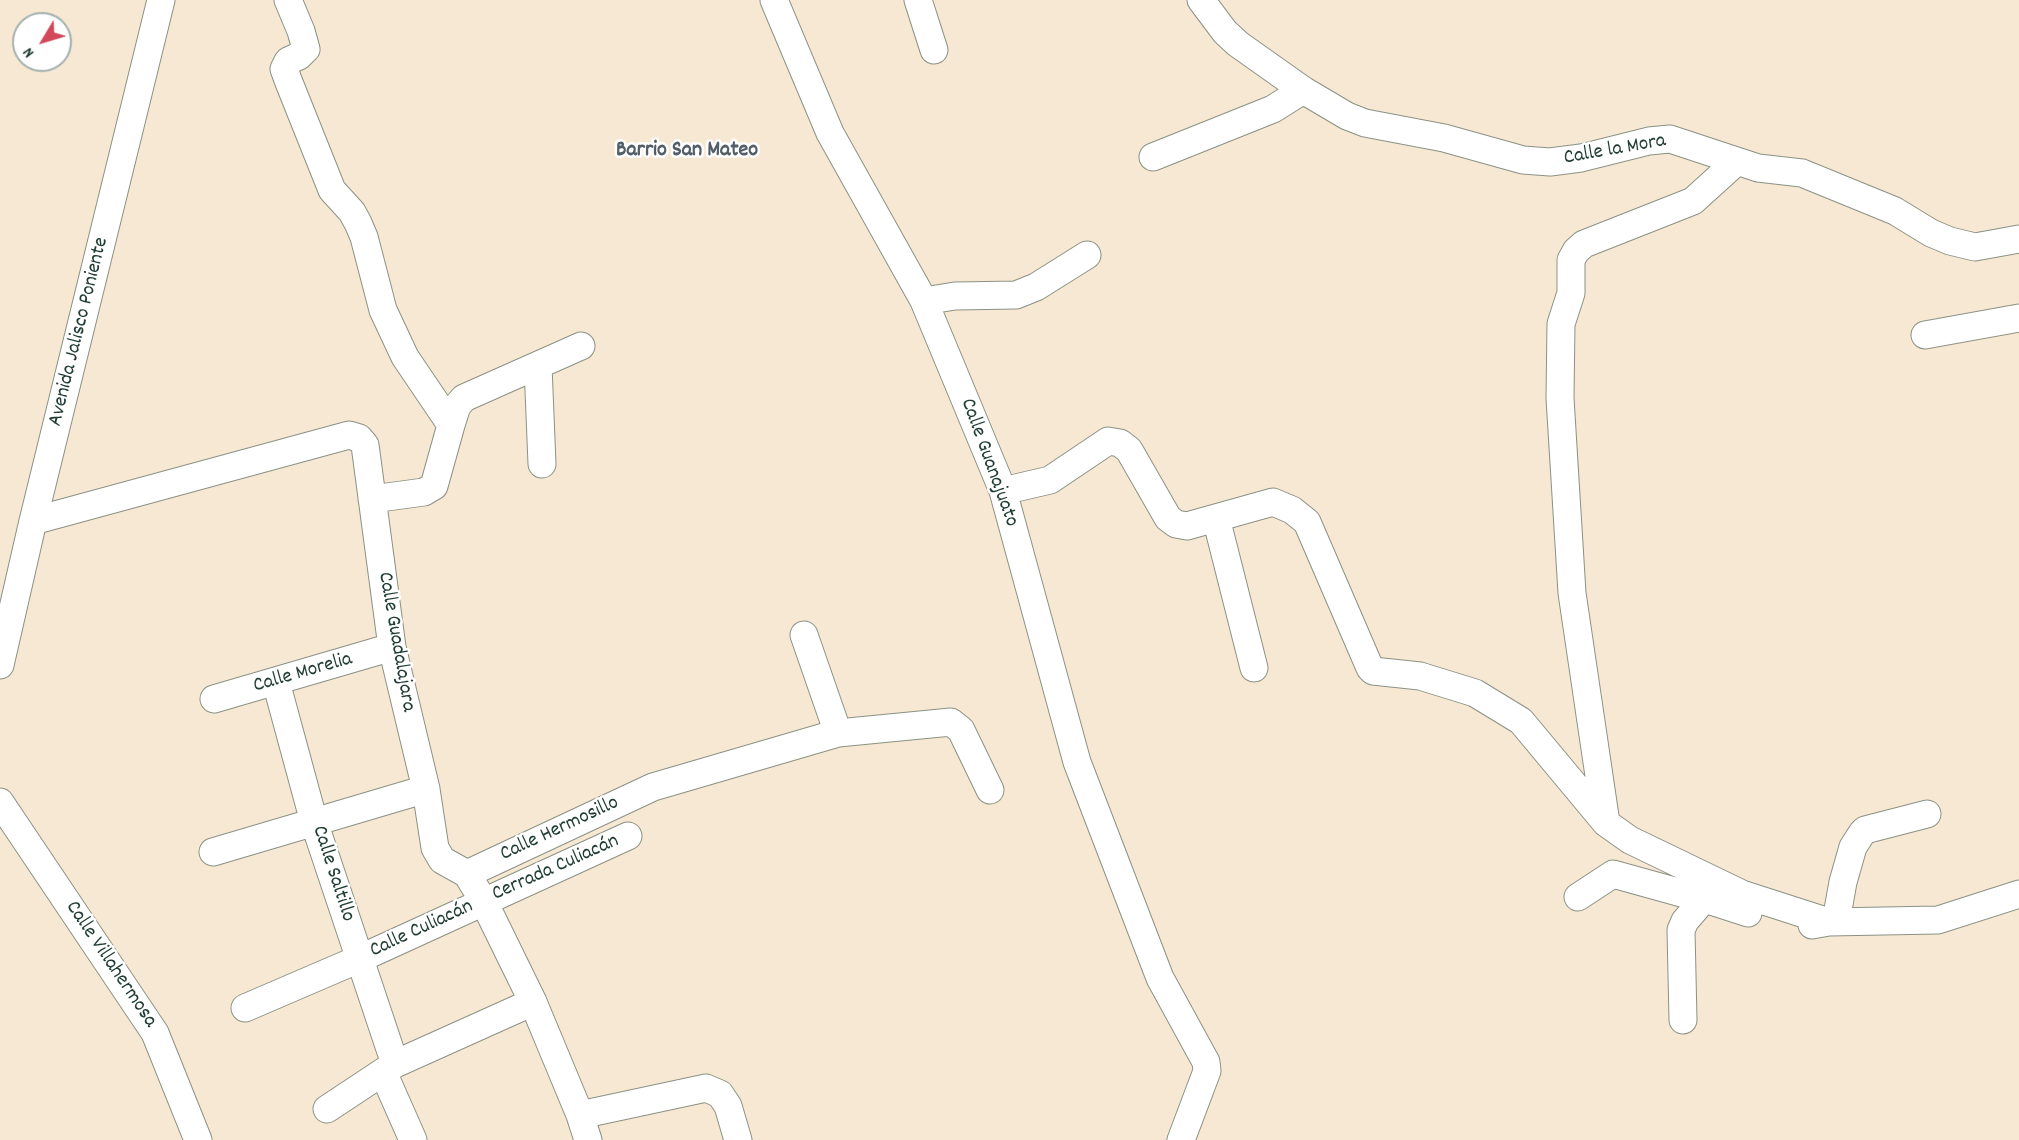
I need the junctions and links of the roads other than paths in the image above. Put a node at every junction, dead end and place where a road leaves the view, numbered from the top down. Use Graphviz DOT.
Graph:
graph roads {
  1 [pos="161,0"];
  2 [pos="288,0"];
  3 [pos="774,0"];
  4 [pos="918,0"];
  5 [pos="1201,0"];
  6 [pos="934,50"];
  7 [pos="1303,90"];
  8 [pos="1153,157"];
  9 [pos="1736,162"];
  10 [pos="2019,239"];
  11 [pos="1087,255"];
  12 [pos="924,301"];
  13 [pos="2019,318"];
  14 [pos="1925,335"];
  15 [pos="581,346"];
  16 [pos="538,366"];
  17 [pos="451,425"];
  18 [pos="542,464"];
  19 [pos="1003,491"];
  20 [pos="372,499"];
  21 [pos="1216,518"];
  22 [pos="33,520"];
  23 [pos="804,635"];
  24 [pos="392,647"];
  25 [pos="0,665"];
  26 [pos="1254,668"];
  27 [pos="276,682"];
  28 [pos="214,699"];
  29 [pos="838,733"];
  30 [pos="426,789"];
  31 [pos="990,790"];
  32 [pos="0,802"];
  33 [pos="1928,814"];
  34 [pos="314,822"];
  35 [pos="1606,822"];
  36 [pos="628,836"];
  37 [pos="213,852"];
  38 [pos="467,874"];
  39 [pos="2019,894"];
  40 [pos="1578,897"];
  41 [pos="1704,899"];
  42 [pos="484,902"];
  43 [pos="1832,922"];
  44 [pos="359,958"];
  45 [pos="532,1002"];
  46 [pos="245,1008"];
  47 [pos="1683,1020"];
  48 [pos="389,1068"];
  49 [pos="327,1109"];
  50 [pos="584,1128"];
  51 [pos="198,1140"];
  52 [pos="413,1140"];
  53 [pos="738,1140"];
  54 [pos="1181,1140"];
  1 -- 22 [label="street, Avenida Jalisco Poniente"];
  2 -- 17 [label="street"];
  3 -- 12 [label="street, Calle Guanajuato"];
  4 -- 6 [label="street"];
  5 -- 7 [label="street, Calle la Mora"];
  7 -- 8 [label="street"];
  7 -- 9 [label="street, Calle la Mora"];
  9 -- 10 [label="street, Calle la Mora"];
  9 -- 35 [label="street"];
  11 -- 12 [label="street"];
  12 -- 19 [label="street, Calle Guanajuato"];
  13 -- 14 [label="street"];
  15 -- 16 [label="street"];
  16 -- 17 [label="street"];
  16 -- 18 [label="street"];
  17 -- 20 [label="street"];
  19 -- 21 [label="street"];
  19 -- 54 [label="street, Calle Guanajuato"];
  20 -- 22 [label="street, Calle Guadalajara"];
  20 -- 24 [label="street, Calle Guadalajara"];
  21 -- 26 [label="street"];
  21 -- 35 [label="street"];
  22 -- 25 [label="street, Avenida Jalisco Poniente"];
  23 -- 29 [label="street"];
  24 -- 27 [label="street, Calle Morelia"];
  24 -- 30 [label="street, Calle Guadalajara"];
  27 -- 28 [label="street, Calle Morelia"];
  27 -- 34 [label="street, Calle Saltillo"];
  29 -- 31 [label="street, Calle Hermosillo"];
  29 -- 38 [label="street, Calle Hermosillo"];
  30 -- 34 [label="street"];
  30 -- 38 [label="street, Calle Guadalajara"];
  32 -- 51 [label="street, Calle Villahermosa"];
  33 -- 43 [label="street"];
  34 -- 37 [label="street"];
  34 -- 44 [label="street, Calle Saltillo"];
  35 -- 43 [label="street"];
  36 -- 42 [label="street, Cerrada Culiacán"];
  38 -- 42 [label="street, Calle Guadalajara"];
  39 -- 43 [label="street"];
  40 -- 41 [label="street"];
  41 -- 43 [label="street"];
  41 -- 47 [label="street"];
  42 -- 44 [label="street, Calle Culiacán"];
  42 -- 45 [label="street, Calle Guadalajara"];
  44 -- 46 [label="street, Calle Culiacán"];
  44 -- 48 [label="street, Calle Saltillo"];
  45 -- 48 [label="street"];
  45 -- 50 [label="street, Calle Guadalajara"];
  48 -- 49 [label="street"];
  48 -- 52 [label="street, Calle Saltillo"];
  50 -- 53 [label="street"];
}
